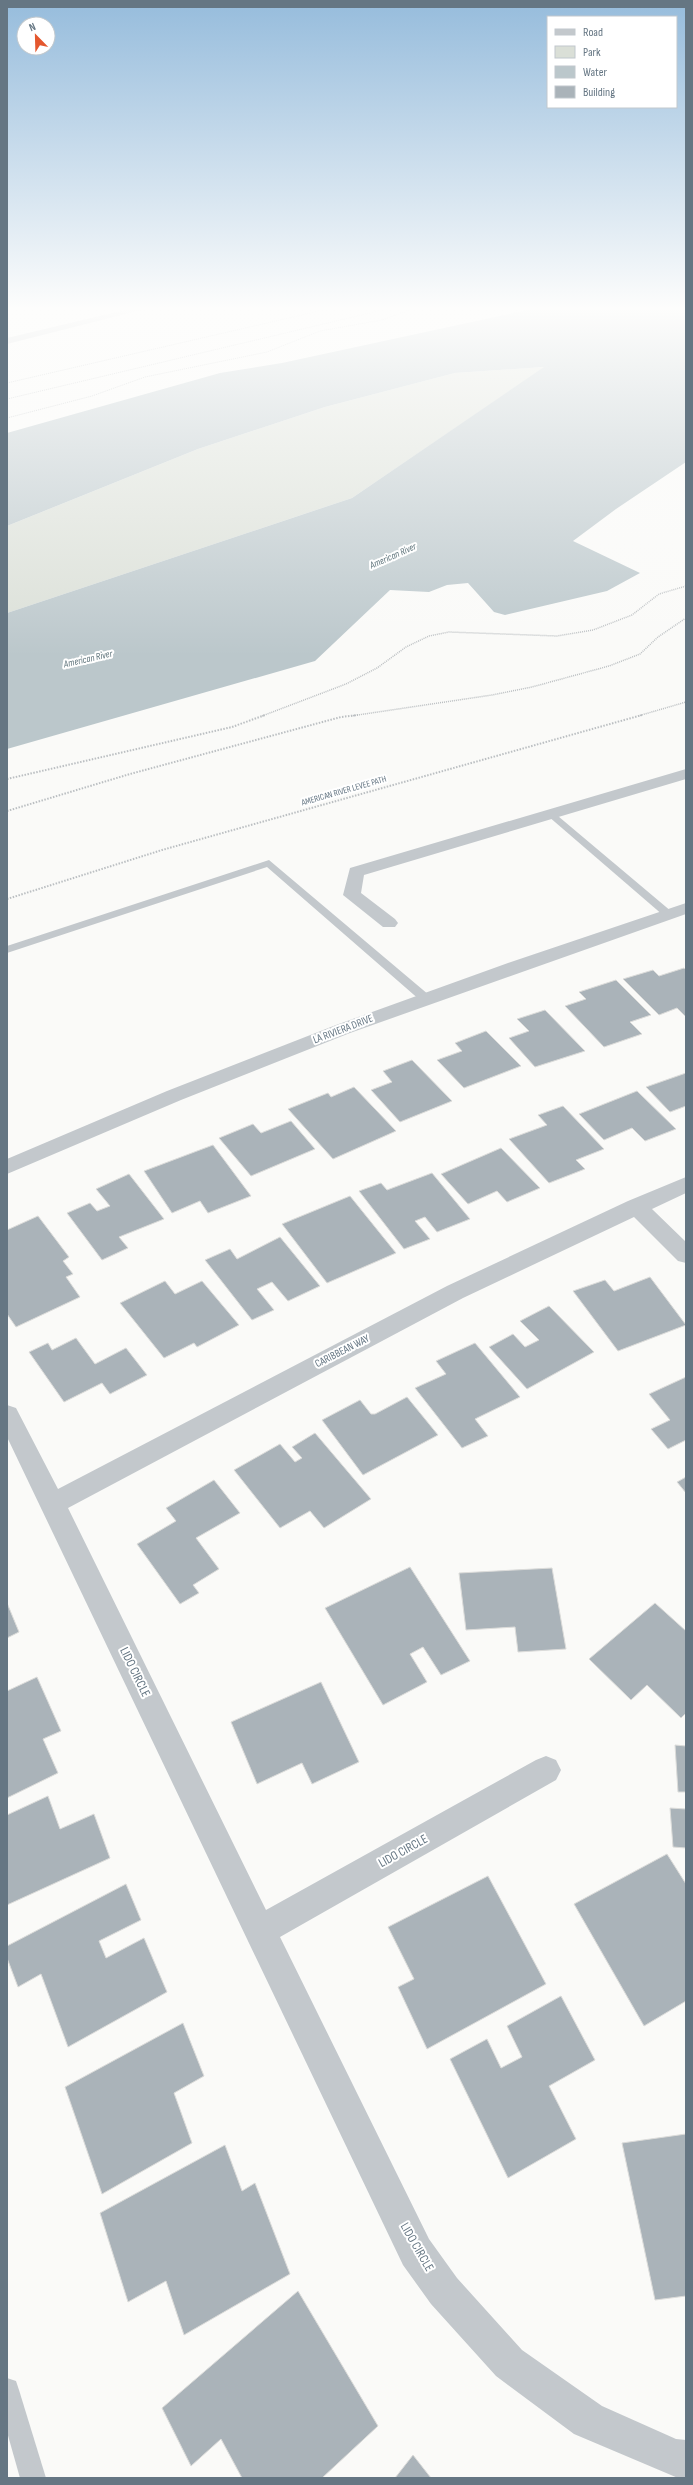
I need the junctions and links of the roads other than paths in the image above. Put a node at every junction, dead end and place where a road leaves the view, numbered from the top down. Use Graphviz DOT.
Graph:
graph roads {
  1 [pos="686,774"];
  2 [pos="552,814"];
  3 [pos="686,908"];
  4 [pos="668,914"];
  5 [pos="389,923"];
  6 [pos="7,950"];
  7 [pos="425,998"];
  8 [pos="7,1167"];
  9 [pos="686,1184"];
  10 [pos="636,1206"];
  11 [pos="686,1254"];
  12 [pos="7,1415"];
  13 [pos="53,1504"];
  14 [pos="546,1770"];
  15 [pos="260,1931"];
  16 [pos="7,2390"];
  17 [pos="686,2460"];
  18 [pos="33,2478"];
  1 -- 2 [label="street"];
  2 -- 4 [label="lane"];
  2 -- 5 [label="street"];
  3 -- 4 [label="street, LA RIVIERA DRIVE"];
  4 -- 7 [label="street, LA RIVIERA DRIVE"];
  6 -- 7 [label="lane"];
  7 -- 8 [label="street, LA RIVIERA DRIVE"];
  9 -- 10 [label="street, CARIBBEAN WAY"];
  10 -- 11 [label="street"];
  10 -- 13 [label="street, CARIBBEAN WAY"];
  12 -- 13 [label="street, LIDO CIRCLE"];
  13 -- 15 [label="street, LIDO CIRCLE"];
  14 -- 15 [label="street, LIDO CIRCLE"];
  15 -- 17 [label="street, LIDO CIRCLE"];
  16 -- 18 [label="lane"];
}
